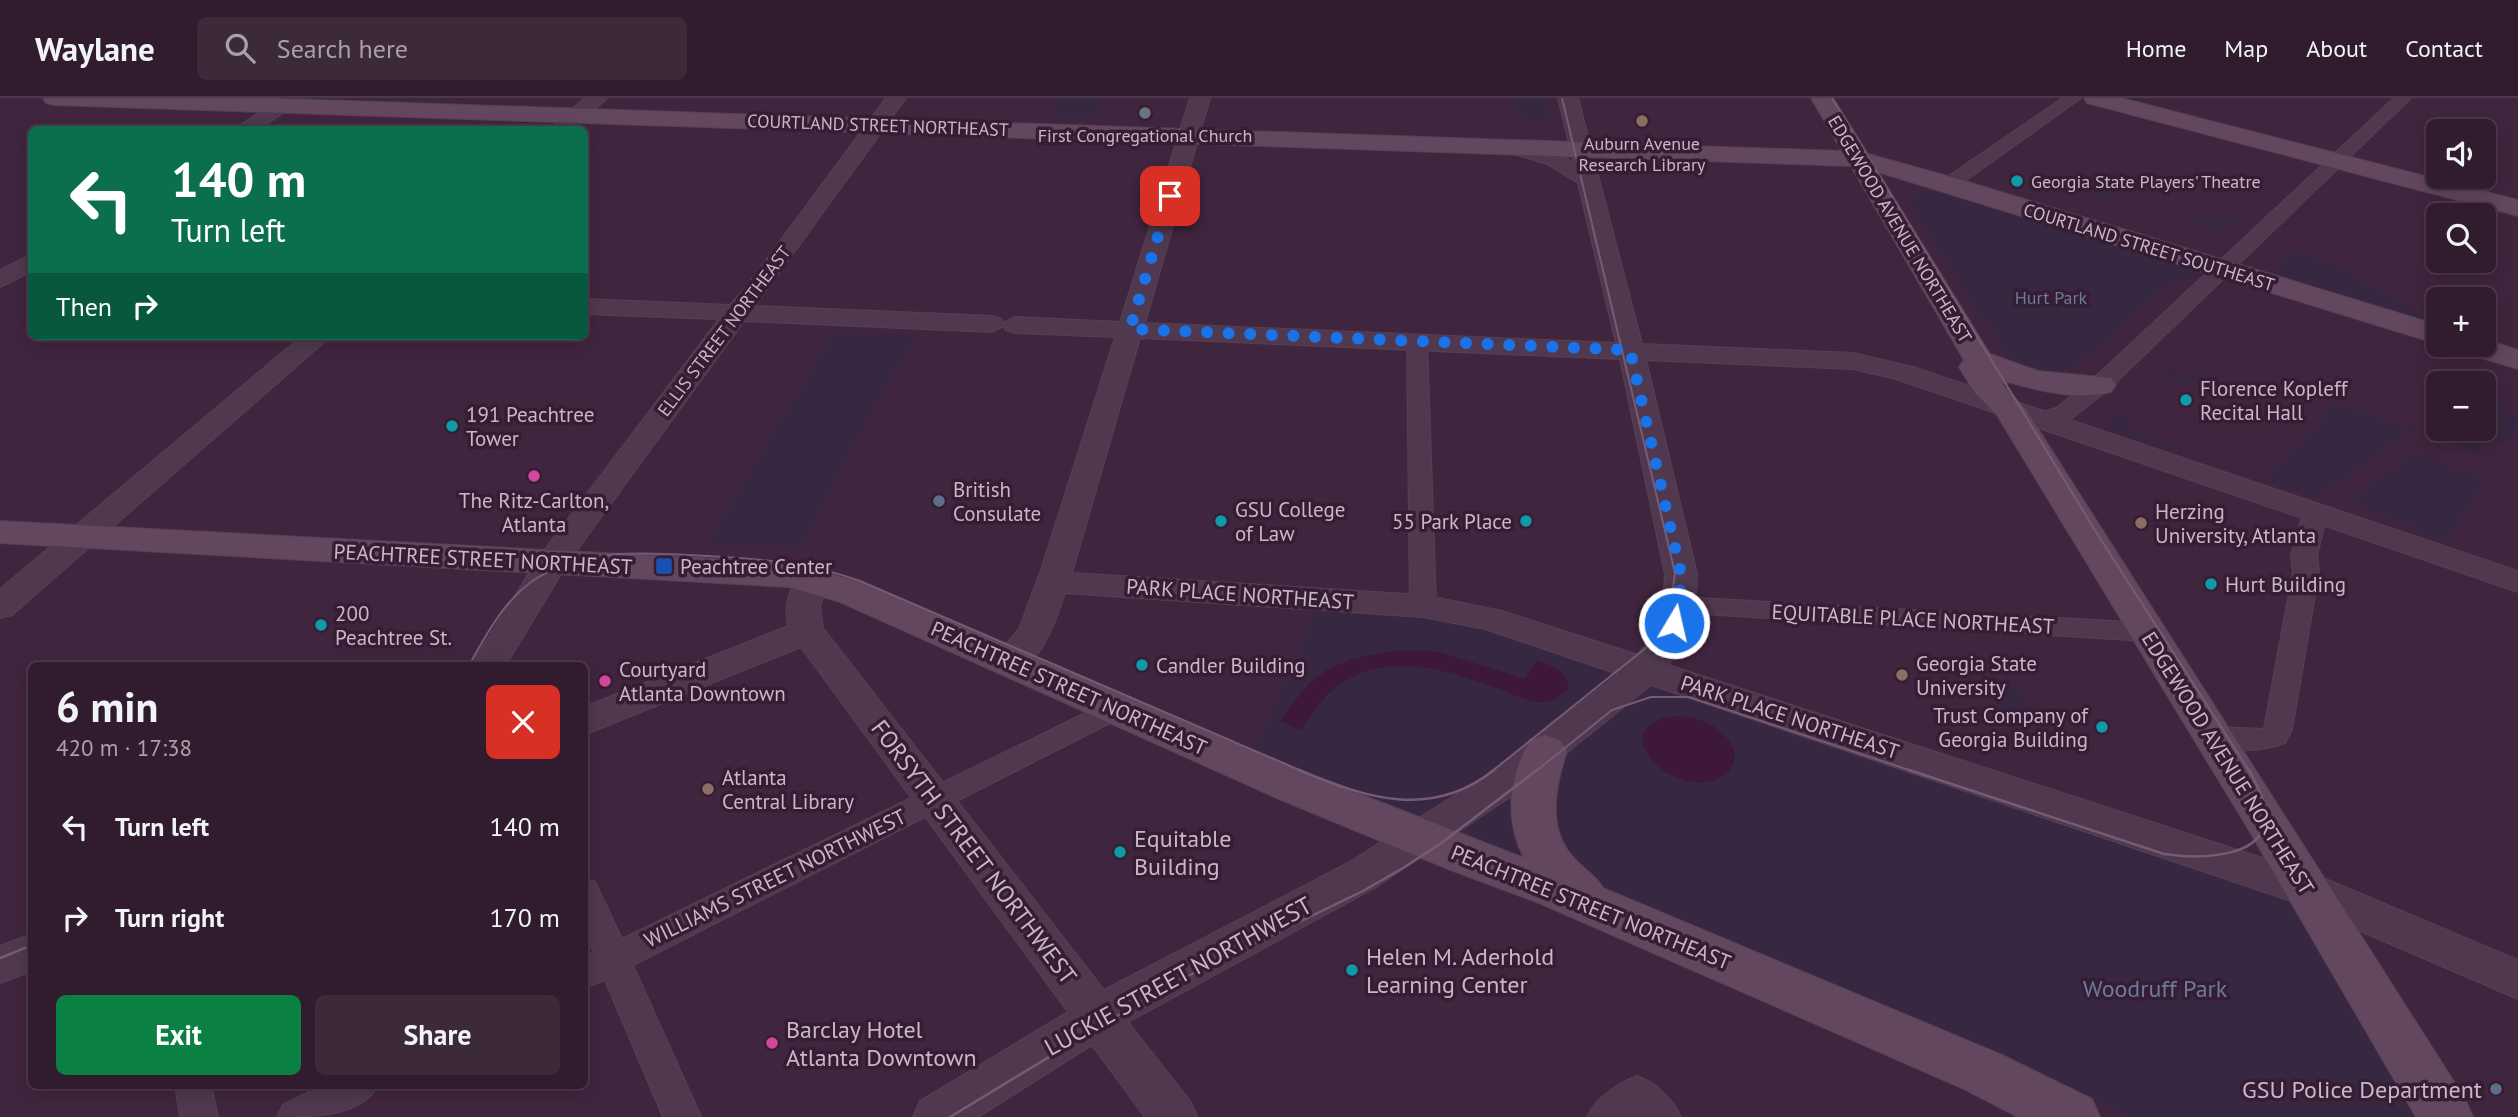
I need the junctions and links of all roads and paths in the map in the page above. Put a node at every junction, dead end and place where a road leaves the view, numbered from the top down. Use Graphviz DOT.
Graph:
graph roads {
  1 [pos="54,98"];
  2 [pos="597,98"];
  3 [pos="896,98"];
  4 [pos="1200,98"];
  5 [pos="1568,98"];
  6 [pos="1822,98"];
  7 [pos="2073,98"];
  8 [pos="2095,98"];
  9 [pos="2403,98"];
  10 [pos="288,102"];
  11 [pos="568,122"];
  12 [pos="876,125"];
  13 [pos="249,126"];
  14 [pos="1188,135"];
  15 [pos="1508,146"];
  16 [pos="1581,149"];
  17 [pos="1779,155"];
  18 [pos="1859,160"];
  19 [pos="2336,160"];
  20 [pos="1588,180"];
  21 [pos="1949,184"];
  22 [pos="1878,192"];
  23 [pos="2518,208"];
  24 [pos="28,264"];
  25 [pos="2223,270"];
  26 [pos="0,281"];
  27 [pos="28,283"];
  28 [pos="588,306"];
  29 [pos="737,312"];
  30 [pos="1130,329"];
  31 [pos="2426,331"];
  32 [pos="313,340"];
  33 [pos="1417,341"];
  34 [pos="1630,350"];
  35 [pos="2496,353"];
  36 [pos="1979,360"];
  37 [pos="2518,360"];
  38 [pos="2100,385"];
  39 [pos="2025,419"];
  40 [pos="2315,513"];
  41 [pos="0,532"];
  42 [pos="82,537"];
  43 [pos="551,563"];
  44 [pos="815,581"];
  45 [pos="1053,582"];
  46 [pos="2518,582"];
  47 [pos="1423,606"];
  48 [pos="1679,606"];
  49 [pos="0,607"];
  50 [pos="807,631"];
  51 [pos="2147,632"];
  52 [pos="490,662"];
  53 [pos="1007,663"];
  54 [pos="1646,670"];
  55 [pos="1115,708"];
  56 [pos="588,720"];
  57 [pos="2215,738"];
  58 [pos="1545,751"];
  59 [pos="933,799"];
  60 [pos="1422,838"];
  61 [pos="2306,889"];
  62 [pos="588,900"];
  63 [pos="1608,911"];
  64 [pos="28,954"];
  65 [pos="615,958"];
  66 [pos="0,965"];
  67 [pos="588,972"];
  68 [pos="2518,980"];
  69 [pos="1099,1016"];
  70 [pos="194,1089"];
  71 [pos="352,1089"];
  72 [pos="1649,1105"];
  73 [pos="199,1117"];
  74 [pos="296,1117"];
  75 [pos="682,1117"];
  76 [pos="937,1117"];
  77 [pos="1173,1117"];
  78 [pos="1606,1117"];
  79 [pos="2073,1117"];
  80 [pos="2446,1117"];
  1 -- 10 [label="main road, COURTLAND STREET NORTHEAST"];
  2 -- 11 [label="street"];
  3 -- 12 [label="street, ELLIS STREET NORTHEAST"];
  4 -- 14 [label="street"];
  5 -- 16 [label="street, LUCKIE STREET NORTHWEST"];
  6 -- 18 [label="main road, EDGEWOOD AVENUE NORTHEAST"];
  7 -- 21 [label="street"];
  8 -- 19 [label="main road"];
  9 -- 19 [label="street"];
  10 -- 11 [label="main road, COURTLAND STREET NORTHEAST"];
  10 -- 13 [label="street"];
  11 -- 12 [label="main road, COURTLAND STREET NORTHEAST"];
  12 -- 14 [label="main road, COURTLAND STREET NORTHEAST"];
  12 -- 29 [label="street, ELLIS STREET NORTHEAST"];
  14 -- 15 [label="main road, COURTLAND STREET NORTHEAST"];
  14 -- 30 [label="street"];
  15 -- 16 [label="main road, COURTLAND STREET NORTHEAST"];
  15 -- 20 [label="street"];
  16 -- 17 [label="main road, COURTLAND STREET NORTHEAST"];
  16 -- 20 [label="street, LUCKIE STREET NORTHWEST"];
  17 -- 18 [label="main road, COURTLAND STREET NORTHEAST"];
  17 -- 22 [label="main road"];
  18 -- 21 [label="main road, COURTLAND STREET SOUTHEAST"];
  18 -- 22 [label="main road, EDGEWOOD AVENUE NORTHEAST"];
  19 -- 23 [label="main road"];
  19 -- 25 [label="street"];
  20 -- 34 [label="street, LUCKIE STREET NORTHWEST"];
  21 -- 22 [label="main road"];
  21 -- 25 [label="main road, COURTLAND STREET SOUTHEAST"];
  22 -- 36 [label="main road, EDGEWOOD AVENUE NORTHEAST"];
  24 -- 26 [label="street"];
  25 -- 31 [label="main road, COURTLAND STREET SOUTHEAST"];
  25 -- 38 [label="street"];
  26 -- 27 [label="street"];
  28 -- 29 [label="street"];
  29 -- 30 [label="street"];
  29 -- 43 [label="street, ELLIS STREET NORTHEAST"];
  30 -- 33 [label="street"];
  30 -- 45 [label="street"];
  32 -- 42 [label="street"];
  33 -- 34 [label="street"];
  33 -- 47 [label="street"];
  34 -- 39 [label="street"];
  34 -- 48 [label="street, LUCKIE STREET NORTHWEST"];
  35 -- 37 [label="main road"];
  36 -- 38 [label="main road"];
  36 -- 39 [label="main road, EDGEWOOD AVENUE NORTHEAST"];
  38 -- 39 [label="street"];
  39 -- 40 [label="street"];
  39 -- 51 [label="main road, EDGEWOOD AVENUE NORTHEAST"];
  40 -- 46 [label="street"];
  40 -- 57 [label="street"];
  41 -- 42 [label="main road, PEACHTREE STREET NORTHEAST"];
  42 -- 43 [label="main road, PEACHTREE STREET NORTHEAST"];
  42 -- 49 [label="street"];
  43 -- 44 [label="main road, PEACHTREE STREET NORTHEAST"];
  43 -- 52 [label="street, ELLIS STREET NORTHEAST"];
  44 -- 50 [label="street"];
  44 -- 53 [label="main road, PEACHTREE STREET NORTHEAST"];
  45 -- 47 [label="street, PARK PLACE NORTHEAST"];
  45 -- 53 [label="street"];
  47 -- 54 [label="street, PARK PLACE NORTHEAST"];
  48 -- 51 [label="street, EQUITABLE PLACE NORTHEAST"];
  48 -- 54 [label="street, LUCKIE STREET NORTHWEST"];
  50 -- 56 [label="street"];
  50 -- 59 [label="street, FORSYTH STREET NORTHWEST"];
  51 -- 57 [label="main road, EDGEWOOD AVENUE NORTHEAST"];
  53 -- 55 [label="main road, PEACHTREE STREET NORTHEAST"];
  54 -- 58 [label="street, LUCKIE STREET NORTHWEST"];
  54 -- 61 [label="street, PARK PLACE NORTHEAST"];
  55 -- 59 [label="street, WILLIAMS STREET NORTHWEST"];
  55 -- 60 [label="main road, PEACHTREE STREET NORTHEAST"];
  57 -- 61 [label="main road, EDGEWOOD AVENUE NORTHEAST"];
  58 -- 60 [label="street, LUCKIE STREET NORTHWEST"];
  58 -- 63 [label="main road"];
  59 -- 65 [label="street, WILLIAMS STREET NORTHWEST"];
  59 -- 69 [label="street, FORSYTH STREET NORTHWEST"];
  60 -- 63 [label="main road, PEACHTREE STREET NORTHEAST"];
  60 -- 69 [label="street, LUCKIE STREET NORTHWEST"];
  61 -- 68 [label="street, PARK PLACE NORTHEAST"];
  61 -- 80 [label="main road, EDGEWOOD AVENUE NORTHEAST"];
  62 -- 65 [label="street"];
  63 -- 79 [label="main road, PEACHTREE STREET NORTHEAST"];
  64 -- 66 [label="street"];
  65 -- 67 [label="street, WILLIAMS STREET NORTHWEST"];
  65 -- 75 [label="street"];
  69 -- 76 [label="street, LUCKIE STREET NORTHWEST"];
  69 -- 77 [label="street, FORSYTH STREET NORTHWEST"];
  70 -- 73 [label="street"];
  71 -- 74 [label="street"];
  72 -- 78 [label="street"];
}
